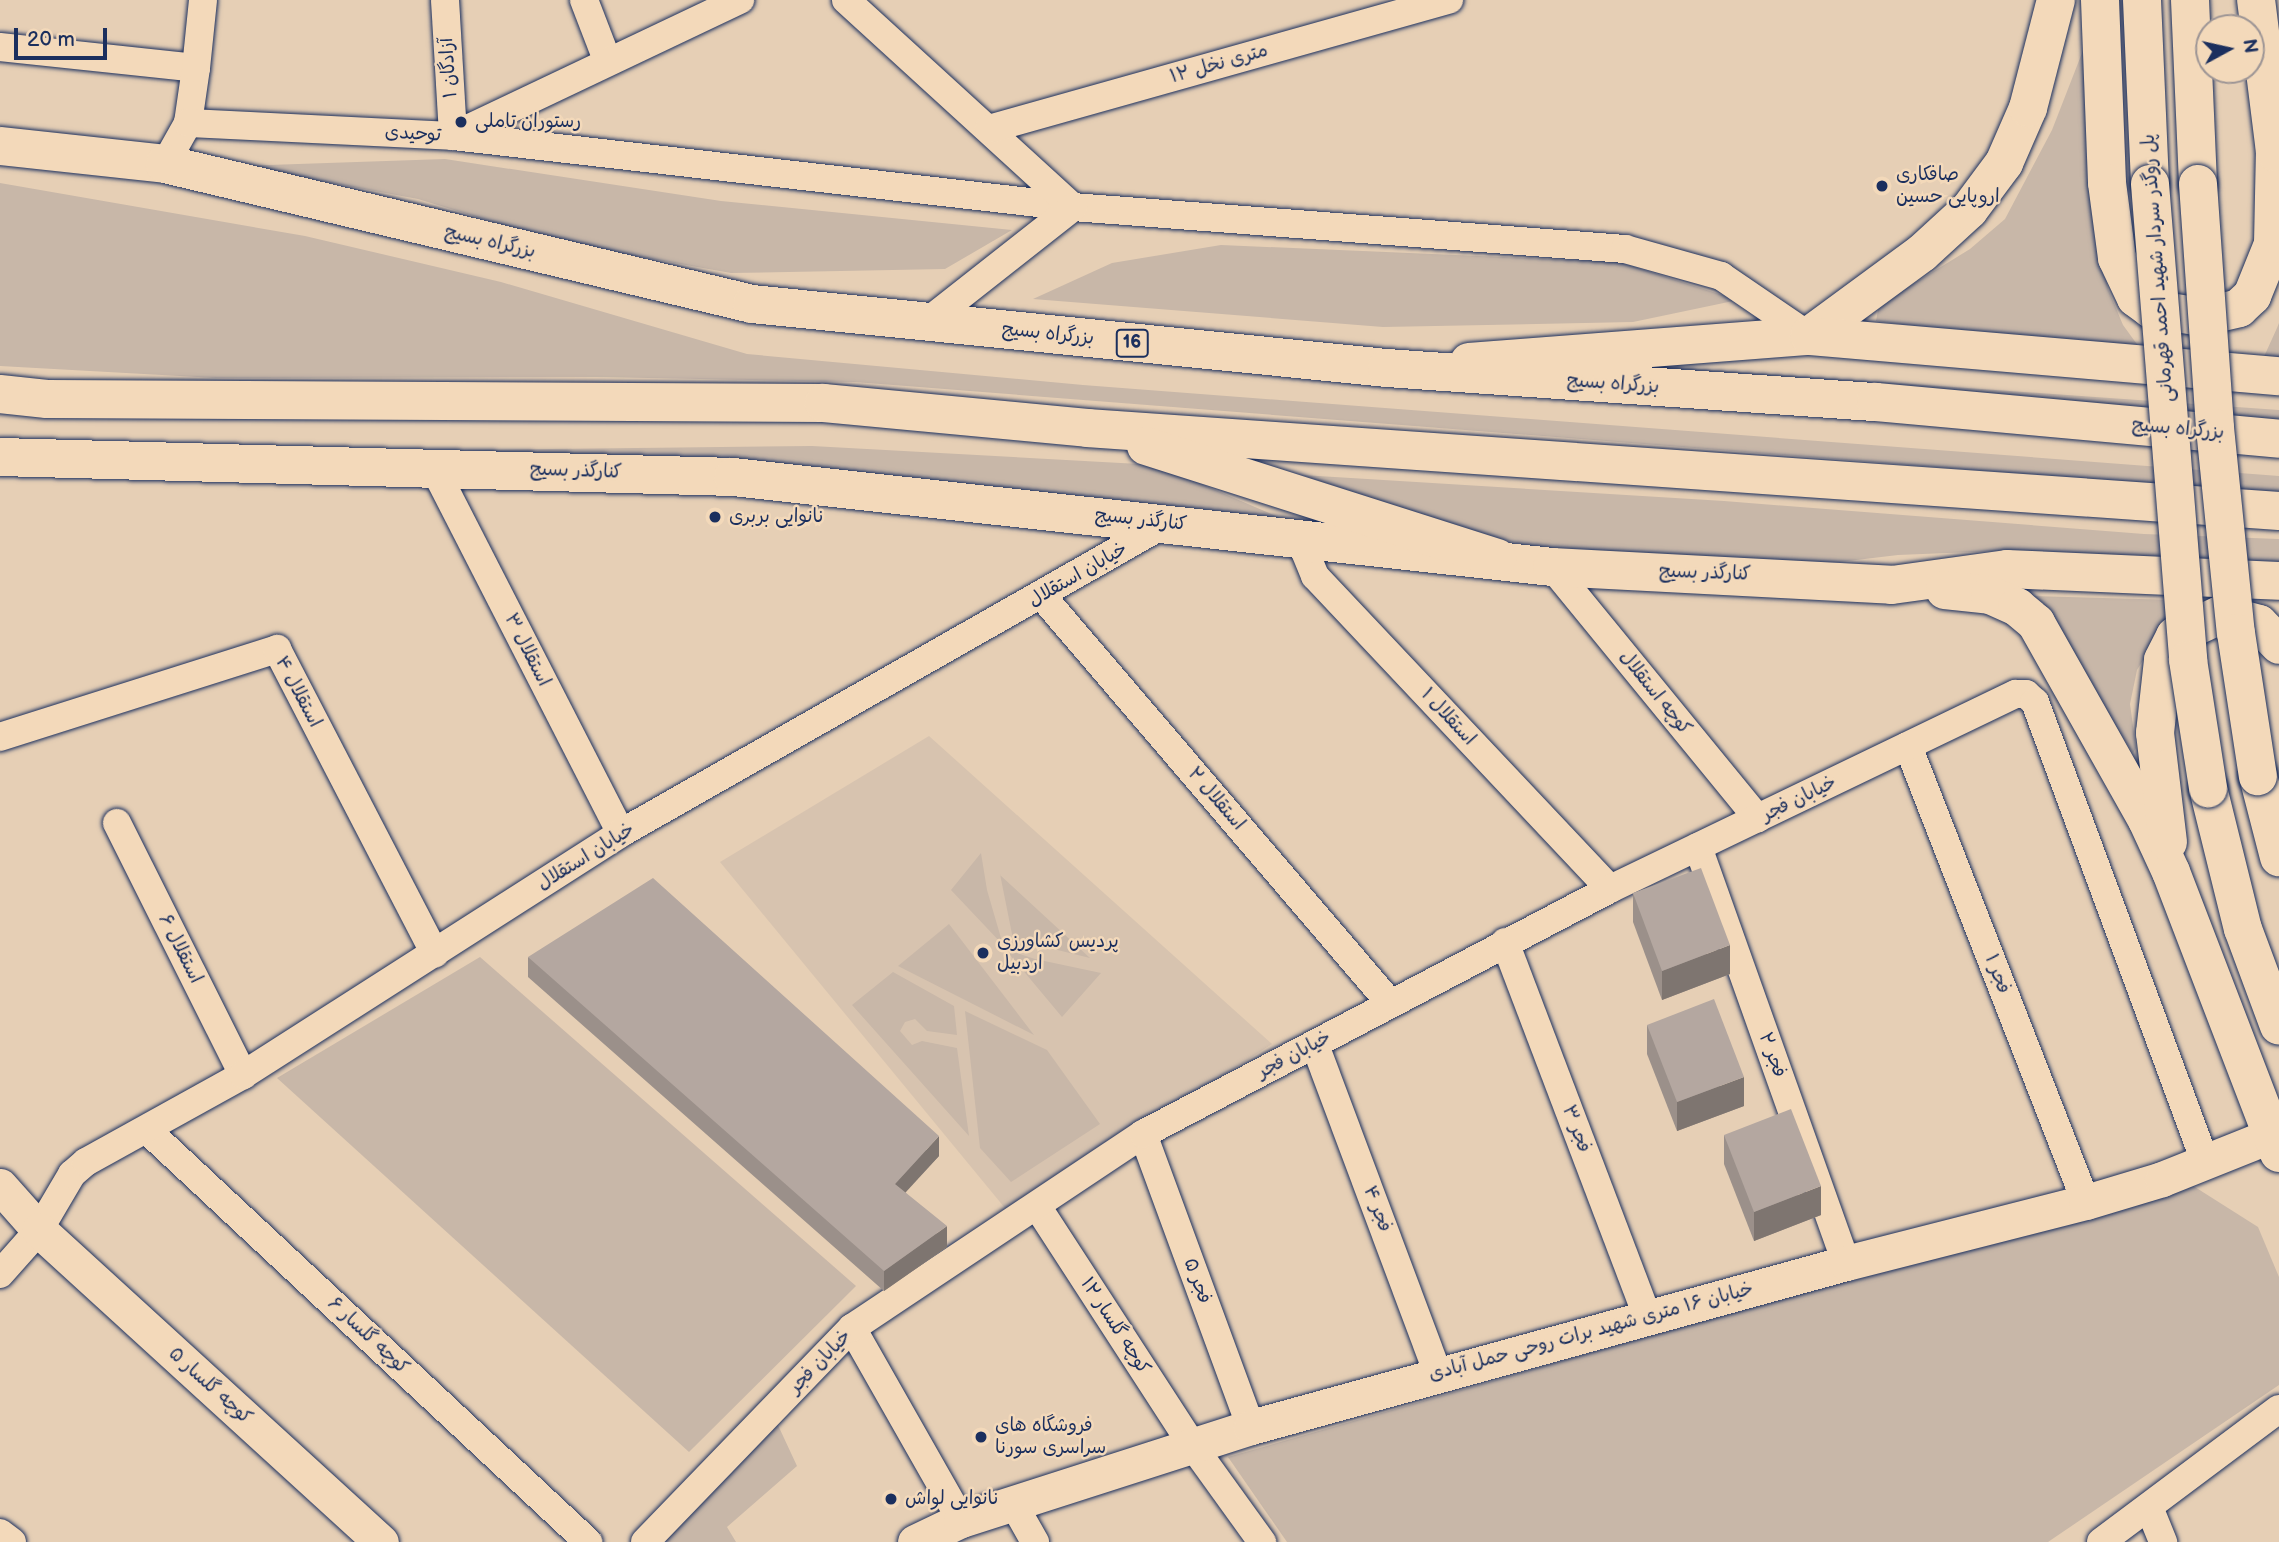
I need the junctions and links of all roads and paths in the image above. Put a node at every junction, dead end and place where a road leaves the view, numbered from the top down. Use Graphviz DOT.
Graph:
graph roads {
  1 [pos="203,0"];
  2 [pos="445,0"];
  3 [pos="584,0"];
  4 [pos="740,0"];
  5 [pos="846,0"];
  6 [pos="1449,0"];
  7 [pos="2056,0"];
  8 [pos="2101,0"];
  9 [pos="2142,0"];
  10 [pos="2190,0"];
  11 [pos="2256,0"];
  12 [pos="2265,0"];
  13 [pos="0,47"];
  14 [pos="2279,48"];
  15 [pos="607,60"];
  16 [pos="196,68"];
  17 [pos="188,123"];
  18 [pos="989,129"];
  19 [pos="453,136"];
  20 [pos="0,146"];
  21 [pos="166,164"];
  22 [pos="1073,207"];
  23 [pos="927,322"];
  24 [pos="1809,336"];
  25 [pos="1387,368"];
  26 [pos="2279,376"];
  27 [pos="0,394"];
  28 [pos="1087,428"];
  29 [pos="2279,439"];
  30 [pos="0,457"];
  31 [pos="433,466"];
  32 [pos="2279,511"];
  33 [pos="1166,523"];
  34 [pos="1299,537"];
  35 [pos="1498,558"];
  36 [pos="1552,567"];
  37 [pos="2279,581"];
  38 [pos="1892,585"];
  39 [pos="1042,596"];
  40 [pos="2279,645"];
  41 [pos="0,737"];
  42 [pos="1908,746"];
  43 [pos="1758,819"];
  44 [pos="117,824"];
  45 [pos="621,833"];
  46 [pos="1698,847"];
  47 [pos="2279,857"];
  48 [pos="2171,872"];
  49 [pos="1610,888"];
  50 [pos="1505,942"];
  51 [pos="435,954"];
  52 [pos="1390,1003"];
  53 [pos="2279,1026"];
  54 [pos="1315,1045"];
  55 [pos="243,1075"];
  56 [pos="147,1129"];
  57 [pos="1143,1134"];
  58 [pos="2275,1144"];
  59 [pos="2205,1162"];
  60 [pos="0,1186"];
  61 [pos="2086,1202"];
  62 [pos="1037,1206"];
  63 [pos="38,1230"];
  64 [pos="1846,1263"];
  65 [pos="0,1274"];
  66 [pos="1647,1317"];
  67 [pos="852,1328"];
  68 [pos="1438,1374"];
  69 [pos="2279,1409"];
  70 [pos="1251,1427"];
  71 [pos="1192,1446"];
  72 [pos="1013,1503"];
  73 [pos="2149,1507"];
  74 [pos="961,1520"];
  75 [pos="0,1533"];
  76 [pos="12,1542"];
  77 [pos="382,1542"];
  78 [pos="589,1542"];
  79 [pos="645,1542"];
  80 [pos="915,1542"];
  81 [pos="1035,1542"];
  82 [pos="1262,1542"];
  83 [pos="2101,1542"];
  84 [pos="2162,1542"];
  1 -- 16 [label="street"];
  2 -- 19 [label="street, آزادگان ۱"];
  3 -- 15 [label="street"];
  4 -- 15 [label="street, توحیدی"];
  5 -- 18 [label="street"];
  6 -- 18 [label="street, ۱۲ متری نخل"];
  7 -- 24 [label="main road"];
  8 -- 11 [label="main road"];
  9 -- 53 [label="main road, پل روگذر سردار شهید احمد قهرمانی, bridge"];
  10 -- 47 [label="main road, bridge"];
  12 -- 14 [label="main road"];
  13 -- 16 [label="street"];
  15 -- 19 [label="street, توحیدی"];
  16 -- 17 [label="street"];
  17 -- 19 [label="street, توحیدی"];
  17 -- 21 [label="street"];
  18 -- 22 [label="street"];
  19 -- 22 [label="street"];
  20 -- 21 [label="main road, بزرگراه بسیج / 16"];
  21 -- 23 [label="main road, بزرگراه بسیج / 16"];
  22 -- 23 [label="street"];
  22 -- 24 [label="street"];
  23 -- 25 [label="main road, بزرگراه بسیج / 16"];
  24 -- 25 [label="main road"];
  24 -- 26 [label="main road"];
  25 -- 29 [label="main road, بزرگراه بسیج / 16"];
  27 -- 28 [label="main road"];
  28 -- 32 [label="main road"];
  28 -- 35 [label="main road"];
  30 -- 31 [label="main road, کنارگذر بسیج"];
  31 -- 33 [label="main road, کنارگذر بسیج"];
  31 -- 45 [label="street, استقلال ۳"];
  33 -- 34 [label="main road, کنارگذر بسیج"];
  33 -- 39 [label="street, خیابان استقلال"];
  34 -- 35 [label="main road, کنارگذر بسیج"];
  34 -- 49 [label="street, استقلال ۱"];
  35 -- 36 [label="main road, کنارگذر بسیج"];
  36 -- 38 [label="main road, کنارگذر بسیج"];
  36 -- 43 [label="street, کوچه استقلال"];
  37 -- 38 [label="main road, کنارگذر بسیج"];
  38 -- 48 [label="main road"];
  39 -- 45 [label="street, خیابان استقلال"];
  39 -- 52 [label="street, استقلال ۲"];
  40 -- 48 [label="main road"];
  41 -- 51 [label="street, استقلال ۴"];
  42 -- 43 [label="street, خیابان فجر"];
  42 -- 59 [label="street, خیابان فجر"];
  42 -- 61 [label="street, فجر ۱"];
  43 -- 46 [label="street, خیابان فجر"];
  44 -- 55 [label="street, استقلال ۶"];
  45 -- 51 [label="street, خیابان استقلال"];
  46 -- 49 [label="street, خیابان فجر"];
  46 -- 64 [label="street, فجر ۲"];
  48 -- 58 [label="main road"];
  49 -- 50 [label="street, خیابان فجر"];
  50 -- 52 [label="street, خیابان فجر"];
  50 -- 66 [label="street, فجر ۳"];
  51 -- 55 [label="street, خیابان استقلال"];
  52 -- 54 [label="street, خیابان فجر"];
  54 -- 57 [label="street, خیابان فجر"];
  54 -- 68 [label="street, فجر ۴"];
  55 -- 56 [label="street, خیابان استقلال"];
  56 -- 63 [label="street, خیابان استقلال"];
  56 -- 78 [label="street, کوچه گلسار ۶"];
  57 -- 62 [label="street, خیابان فجر"];
  57 -- 70 [label="street, فجر ۵"];
  58 -- 59 [label="street, خیابان ۱۶ متری شهید برات روحی حمل آبادی"];
  59 -- 61 [label="street, خیابان ۱۶ متری شهید برات روحی حمل آبادی"];
  60 -- 63 [label="street, کوچه گلسار ۵"];
  61 -- 64 [label="street, خیابان ۱۶ متری شهید برات روحی حمل آبادی"];
  62 -- 67 [label="street, خیابان فجر"];
  62 -- 71 [label="street, کوچه گلسار ۱۲"];
  63 -- 65 [label="street, خیابان استقلال"];
  63 -- 77 [label="street, کوچه گلسار ۵"];
  64 -- 66 [label="street, خیابان ۱۶ متری شهید برات روحی حمل آبادی"];
  66 -- 68 [label="street, خیابان ۱۶ متری شهید برات روحی حمل آبادی"];
  67 -- 74 [label="street"];
  67 -- 79 [label="street, خیابان فجر"];
  68 -- 70 [label="street, خیابان ۱۶ متری شهید برات روحی حمل آبادی"];
  69 -- 73 [label="street"];
  70 -- 71 [label="street, خیابان ۱۶ متری شهید برات روحی حمل آبادی"];
  71 -- 72 [label="street, خیابان ۱۶ متری شهید برات روحی حمل آبادی"];
  71 -- 82 [label="street, کوچه گلسار ۱۲"];
  72 -- 74 [label="street, خیابان ۱۶ متری شهید برات روحی حمل آبادی"];
  72 -- 81 [label="street"];
  73 -- 83 [label="street"];
  73 -- 84 [label="street"];
  74 -- 80 [label="street, خیابان ۱۶ متری شهید برات روحی حمل آبادی"];
  75 -- 76 [label="street"];
}
